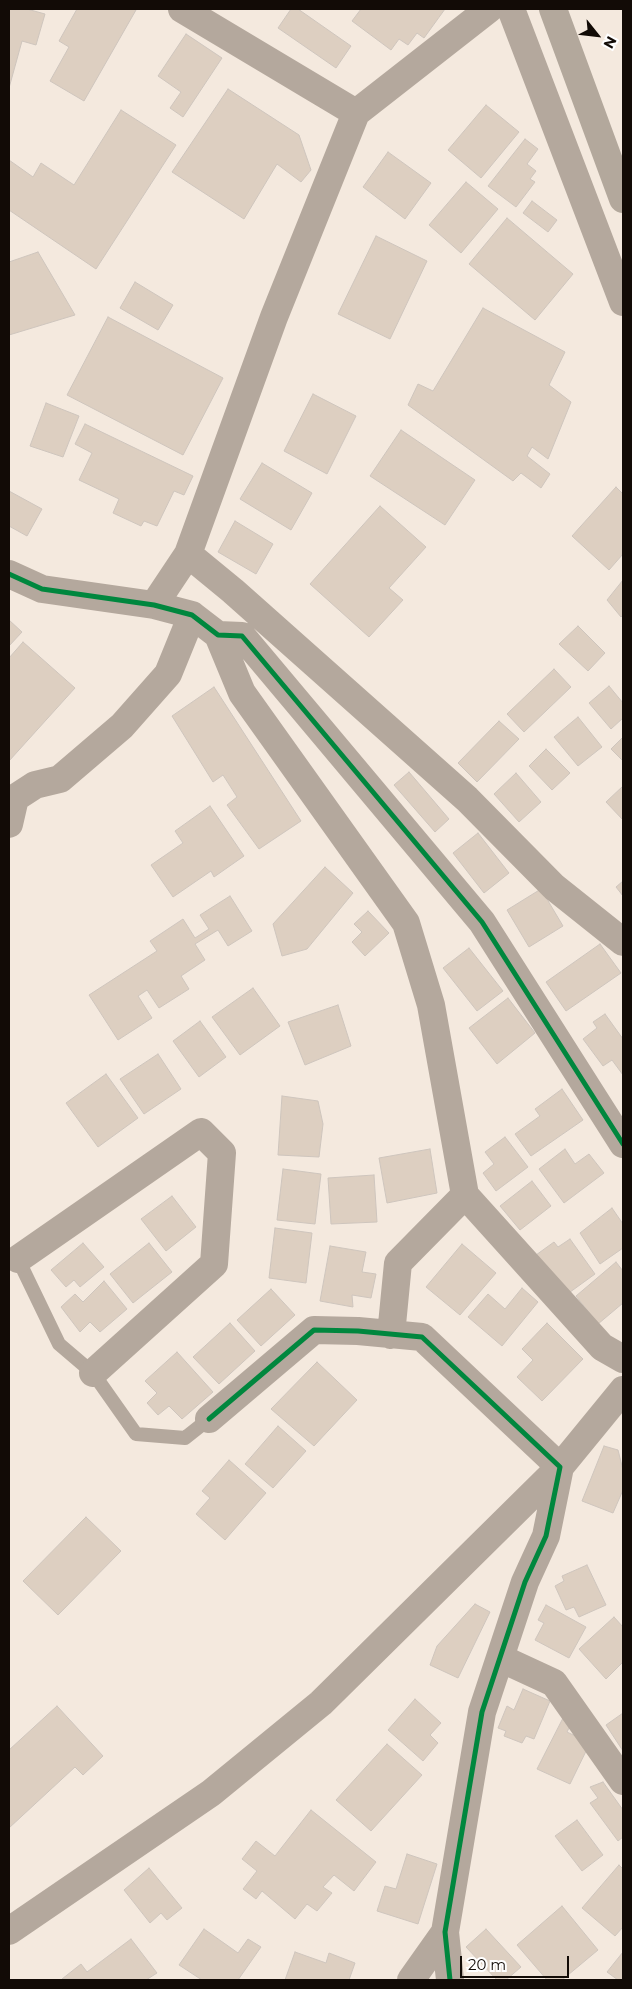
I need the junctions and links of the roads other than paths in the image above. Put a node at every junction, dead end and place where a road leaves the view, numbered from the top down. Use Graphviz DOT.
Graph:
graph roads {
  1 [pos="182,9"];
  2 [pos="489,9"];
  3 [pos="511,9"];
  4 [pos="553,9"];
  5 [pos="356,113"];
  6 [pos="623,199"];
  7 [pos="623,302"];
  8 [pos="188,554"];
  9 [pos="9,574"];
  10 [pos="154,606"];
  11 [pos="192,615"];
  12 [pos="218,635"];
  13 [pos="9,824"];
  14 [pos="623,942"];
  15 [pos="623,1144"];
  16 [pos="465,1195"];
  17 [pos="13,1255"];
  18 [pos="391,1335"];
  19 [pos="623,1360"];
  20 [pos="93,1372"];
  21 [pos="621,1394"];
  22 [pos="210,1419"];
  23 [pos="623,1427"];
  24 [pos="560,1466"];
  25 [pos="500,1658"];
  26 [pos="623,1781"];
  27 [pos="9,1931"];
  28 [pos="445,1932"];
  29 [pos="411,1980"];
  30 [pos="450,1980"];
  1 -- 5 [label="street"];
  2 -- 5 [label="street"];
  3 -- 7 [label="street"];
  4 -- 6 [label="highway"];
  5 -- 8 [label="street"];
  8 -- 10 [label="street"];
  8 -- 14 [label="street"];
  9 -- 10 [label="street"];
  10 -- 11 [label="street"];
  11 -- 12 [label="street"];
  11 -- 13 [label="street"];
  12 -- 15 [label="street"];
  12 -- 16 [label="street"];
  16 -- 18 [label="street"];
  16 -- 19 [label="street"];
  17 -- 20 [label="lane"];
  17 -- 20 [label="street"];
  18 -- 22 [label="street"];
  18 -- 24 [label="street"];
  20 -- 22 [label="lane"];
  21 -- 23 [label="street"];
  21 -- 24 [label="street"];
  24 -- 25 [label="street"];
  24 -- 27 [label="street"];
  25 -- 26 [label="street"];
  25 -- 28 [label="street"];
  28 -- 29 [label="street"];
  28 -- 30 [label="street"];
}
